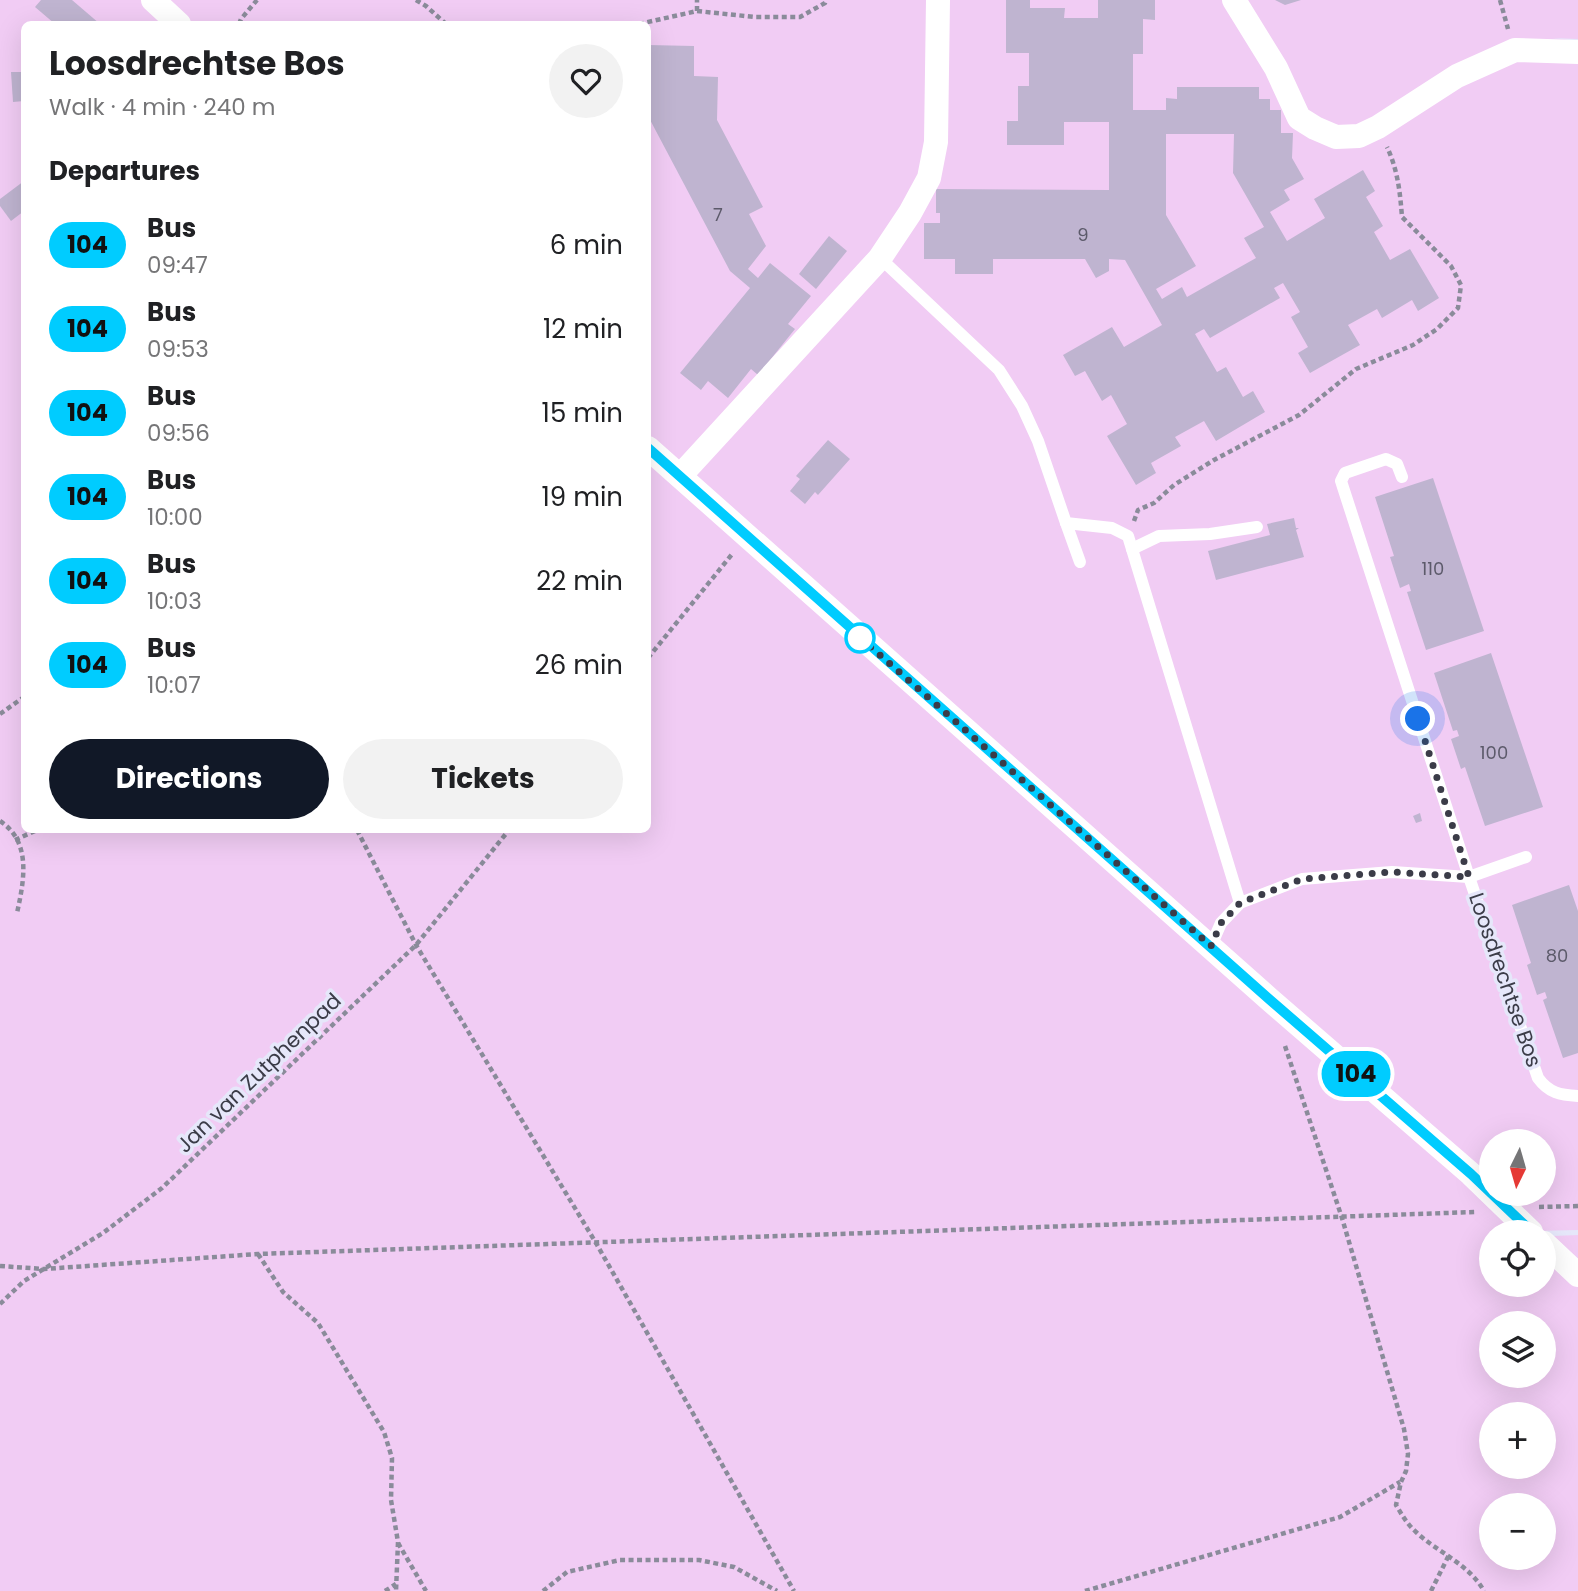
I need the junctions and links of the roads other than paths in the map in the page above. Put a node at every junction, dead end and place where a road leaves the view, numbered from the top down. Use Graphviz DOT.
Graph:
graph roads {
  1 [pos="938,0"];
  2 [pos="1234,0"];
  3 [pos="156,1"];
  4 [pos="176,21"];
  5 [pos="1578,52"];
  6 [pos="880,258"];
  7 [pos="651,450"];
  8 [pos="680,476"];
  9 [pos="1402,477"];
  10 [pos="1066,523"];
  11 [pos="1257,527"];
  12 [pos="1130,543"];
  13 [pos="1080,562"];
  14 [pos="1526,857"];
  15 [pos="1469,877"];
  16 [pos="1240,903"];
  17 [pos="1211,946"];
  18 [pos="1578,1096"];
  19 [pos="1518,1220"];
  20 [pos="1556,1254"];
  21 [pos="1578,1275"];
  1 -- 6 [label="street"];
  2 -- 5 [label="street"];
  3 -- 4 [label="street"];
  6 -- 8 [label="street"];
  6 -- 10 [label="lane"];
  7 -- 8 [label="street"];
  8 -- 17 [label="street"];
  9 -- 15 [label="lane, Loosdrechtse Bos"];
  10 -- 12 [label="lane"];
  10 -- 13 [label="lane"];
  11 -- 12 [label="lane"];
  12 -- 16 [label="lane"];
  14 -- 15 [label="lane, Loosdrechtse Bos"];
  15 -- 16 [label="lane, Loosdrechtse Bos"];
  15 -- 18 [label="lane, Loosdrechtse Bos"];
  16 -- 17 [label="lane, Loosdrechtse Bos"];
  17 -- 19 [label="street"];
  20 -- 21 [label="street"];
}
